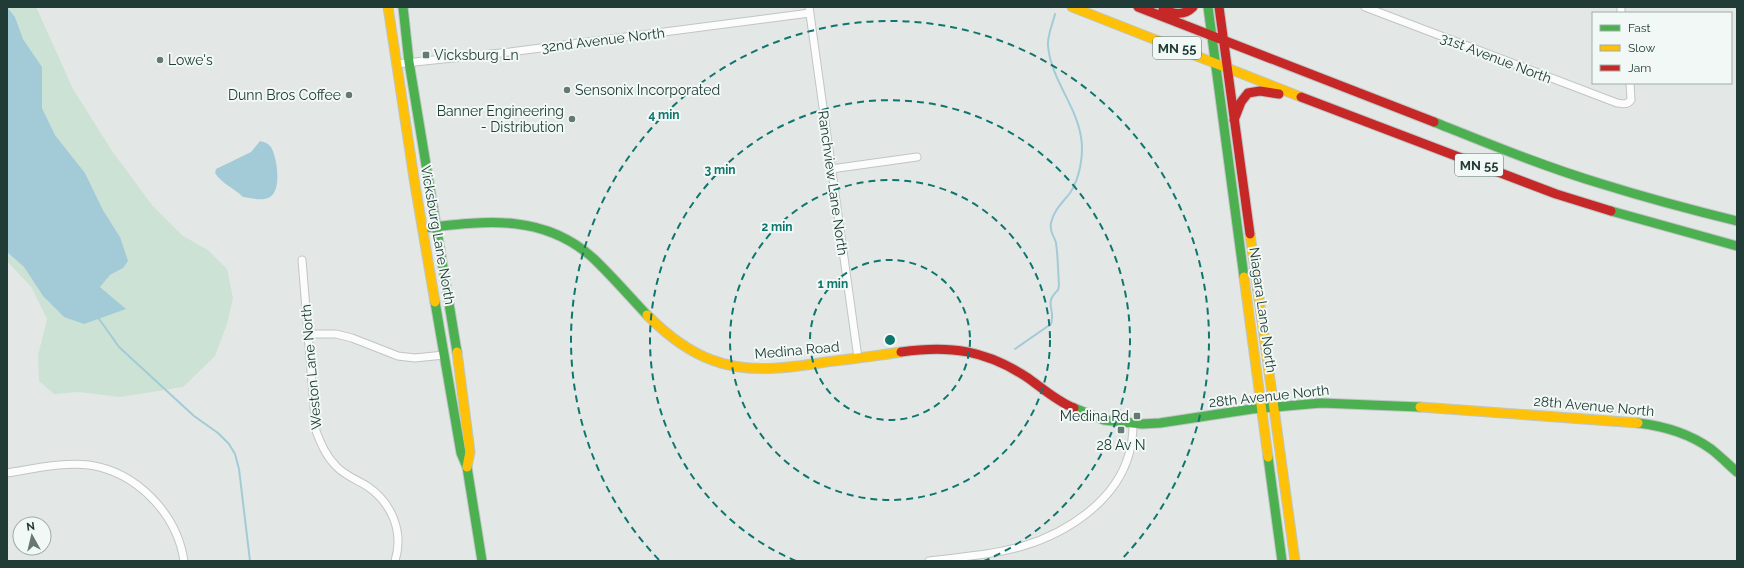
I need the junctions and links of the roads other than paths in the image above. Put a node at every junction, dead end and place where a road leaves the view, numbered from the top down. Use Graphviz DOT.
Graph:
graph roads {
  1 [pos="388,7"];
  2 [pos="403,7"];
  3 [pos="1072,7"];
  4 [pos="1138,7"];
  5 [pos="1155,7"];
  6 [pos="1193,7"];
  7 [pos="1208,7"];
  8 [pos="1219,7"];
  9 [pos="1365,7"];
  10 [pos="809,10"];
  11 [pos="1213,36"];
  12 [pos="1224,40"];
  13 [pos="409,62"];
  14 [pos="1215,63"];
  15 [pos="396,64"];
  16 [pos="1226,68"];
  17 [pos="1630,84"];
  18 [pos="1312,101"];
  19 [pos="1234,120"];
  20 [pos="917,157"];
  21 [pos="831,169"];
  22 [pos="1737,221"];
  23 [pos="436,226"];
  24 [pos="423,228"];
  25 [pos="1737,246"];
  26 [pos="302,260"];
  27 [pos="308,334"];
  28 [pos="444,355"];
  29 [pos="858,358"];
  30 [pos="1275,407"];
  31 [pos="1262,408"];
  32 [pos="1133,424"];
  33 [pos="467,466"];
  34 [pos="1737,472"];
  35 [pos="7,473"];
  36 [pos="184,561"];
  37 [pos="395,561"];
  38 [pos="482,561"];
  39 [pos="929,561"];
  40 [pos="1282,561"];
  41 [pos="1295,561"];
  1 -- 15 [label="street, Vicksburg Lane North"];
  2 -- 13 [label="street, Vicksburg Lane North"];
  3 -- 14 [label="street, MN 55"];
  4 -- 11 [label="street, MN 55"];
  5 -- 6 [label="street"];
  7 -- 11 [label="street, Niagara Lane North"];
  8 -- 12 [label="street, Niagara Lane North"];
  9 -- 17 [label="street, 31st Avenue North"];
  10 -- 13 [label="street, 32nd Avenue North"];
  10 -- 21 [label="street, Ranchview Lane North"];
  11 -- 12 [label="street, MN 55"];
  11 -- 14 [label="street, Niagara Lane North"];
  12 -- 16 [label="street, Niagara Lane North"];
  12 -- 22 [label="street, MN 55"];
  13 -- 15 [label="street, 32nd Avenue North"];
  13 -- 23 [label="street, Vicksburg Lane North"];
  14 -- 16 [label="street, MN 55"];
  14 -- 31 [label="street, Niagara Lane North"];
  15 -- 24 [label="street, Vicksburg Lane North"];
  16 -- 18 [label="street, MN 55"];
  16 -- 19 [label="street, Niagara Lane North"];
  18 -- 19 [label="street"];
  18 -- 25 [label="street, MN 55"];
  19 -- 30 [label="street, Niagara Lane North"];
  20 -- 21 [label="street"];
  21 -- 29 [label="street, Ranchview Lane North"];
  23 -- 24 [label="street, Medina Road"];
  23 -- 29 [label="street, Medina Road"];
  23 -- 33 [label="street, Vicksburg Lane North"];
  24 -- 28 [label="street, Vicksburg Lane North"];
  26 -- 27 [label="street, Weston Lane North"];
  27 -- 28 [label="street"];
  27 -- 37 [label="street, Weston Lane North"];
  28 -- 33 [label="street, Vicksburg Lane North"];
  29 -- 32 [label="street, Medina Road"];
  30 -- 31 [label="street, 28th Avenue North"];
  30 -- 34 [label="street, 28th Avenue North"];
  30 -- 41 [label="street, Niagara Lane North"];
  31 -- 32 [label="street, 28th Avenue North"];
  31 -- 40 [label="street, Niagara Lane North"];
  32 -- 39 [label="street"];
  33 -- 38 [label="street, Vicksburg Lane North"];
  35 -- 36 [label="street"];
}
